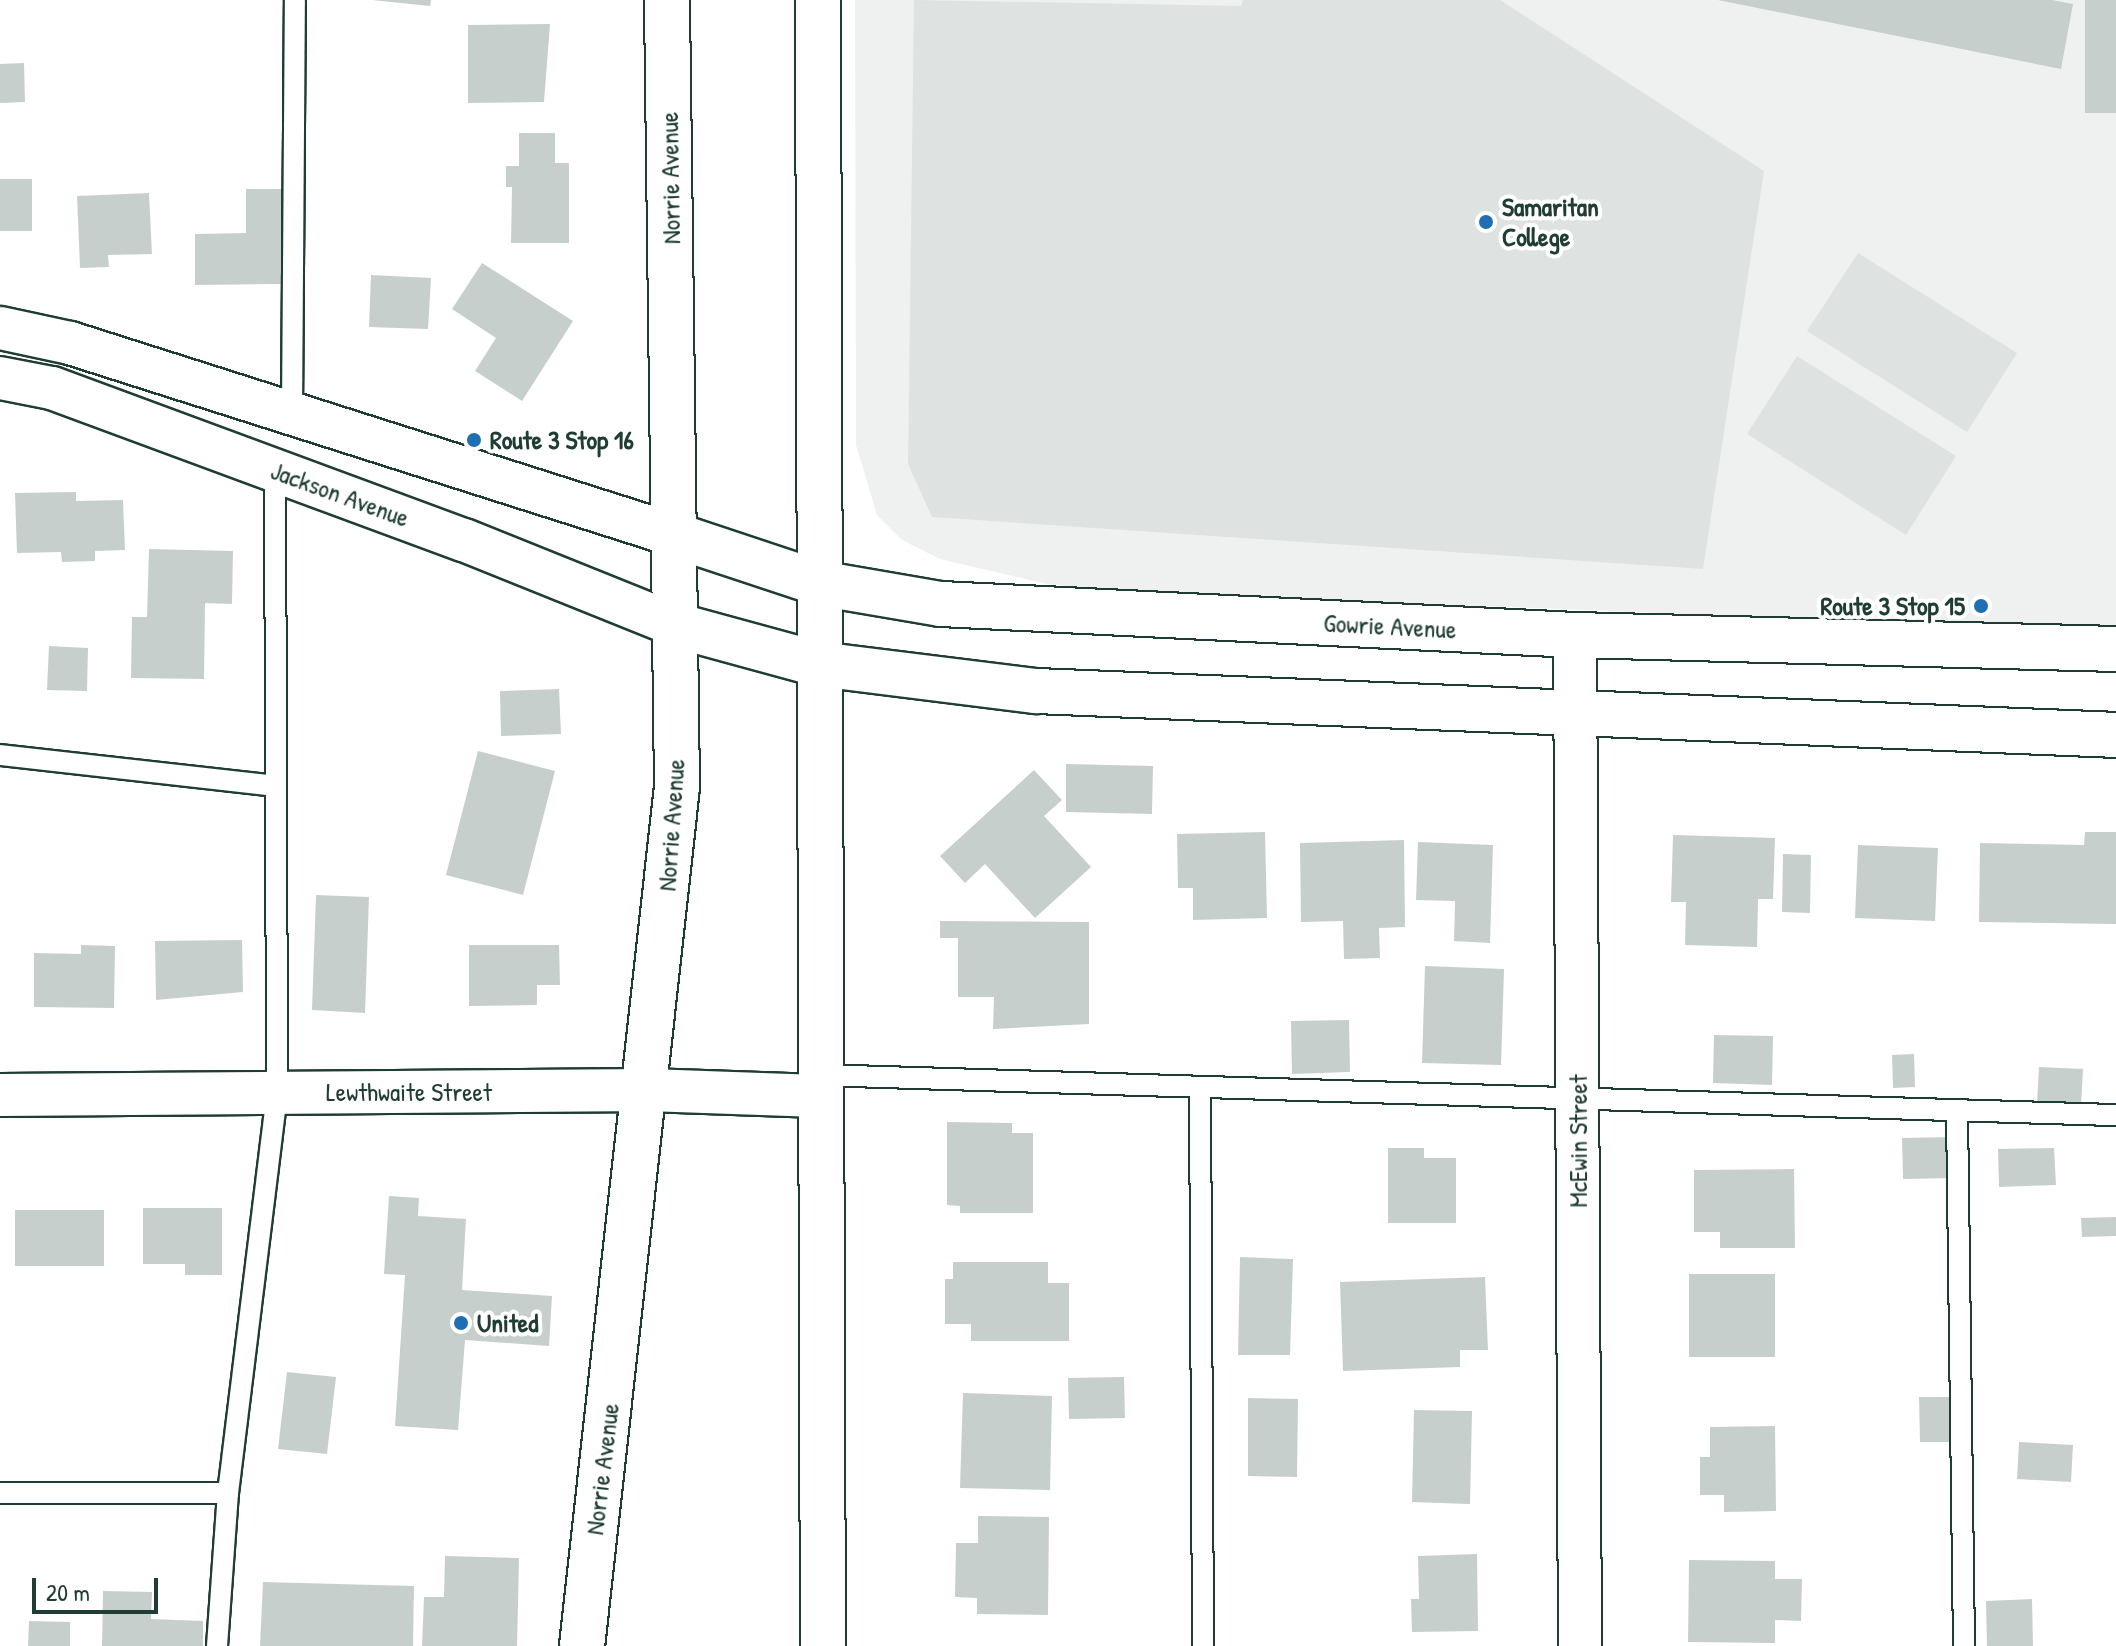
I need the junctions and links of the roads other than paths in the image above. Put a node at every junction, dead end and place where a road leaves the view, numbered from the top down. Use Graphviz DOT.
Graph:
graph roads {
  1 [pos="295,0"];
  2 [pos="667,0"];
  3 [pos="818,0"];
  4 [pos="0,328"];
  5 [pos="0,378"];
  6 [pos="292,414"];
  7 [pos="275,471"];
  8 [pos="674,535"];
  9 [pos="818,583"];
  10 [pos="675,625"];
  11 [pos="1575,635"];
  12 [pos="2116,649"];
  13 [pos="818,664"];
  14 [pos="1577,714"];
  15 [pos="2116,735"];
  16 [pos="0,755"];
  17 [pos="275,786"];
  18 [pos="818,1086"];
  19 [pos="1200,1088"];
  20 [pos="648,1090"];
  21 [pos="277,1093"];
  22 [pos="0,1095"];
  23 [pos="1578,1101"];
  24 [pos="1957,1111"];
  25 [pos="2116,1115"];
  26 [pos="0,1493"];
  27 [pos="228,1493"];
  28 [pos="217,1646"];
  29 [pos="582,1646"];
  30 [pos="823,1646"];
  31 [pos="1203,1646"];
  32 [pos="1580,1646"];
  33 [pos="1964,1646"];
  1 -- 6 [label="lane"];
  2 -- 8 [label="main road, Norrie Avenue"];
  3 -- 9 [label="main road"];
  4 -- 6 [label="street"];
  5 -- 7 [label="street, Jackson Avenue"];
  6 -- 8 [label="street"];
  7 -- 10 [label="street, Jackson Avenue"];
  7 -- 17 [label="lane"];
  8 -- 9 [label="main road, Gowrie Avenue"];
  8 -- 10 [label="main road, Norrie Avenue"];
  9 -- 11 [label="main road, Gowrie Avenue"];
  9 -- 13 [label="main road"];
  10 -- 13 [label="main road"];
  10 -- 20 [label="main road, Norrie Avenue"];
  11 -- 12 [label="main road, Gowrie Avenue"];
  11 -- 14 [label="street, McEwin Street"];
  13 -- 14 [label="main road"];
  13 -- 18 [label="main road"];
  14 -- 15 [label="main road"];
  14 -- 23 [label="street, McEwin Street"];
  16 -- 17 [label="lane"];
  17 -- 21 [label="lane"];
  18 -- 19 [label="lane"];
  18 -- 20 [label="street, Lewthwaite Street"];
  18 -- 30 [label="main road"];
  19 -- 23 [label="lane"];
  19 -- 31 [label="lane"];
  20 -- 21 [label="street, Lewthwaite Street"];
  20 -- 29 [label="main road, Norrie Avenue"];
  21 -- 22 [label="street, Lewthwaite Street"];
  21 -- 27 [label="lane"];
  23 -- 24 [label="lane"];
  23 -- 32 [label="street, McEwin Street"];
  24 -- 25 [label="lane"];
  24 -- 33 [label="lane"];
  26 -- 27 [label="lane"];
  27 -- 28 [label="lane"];
}
